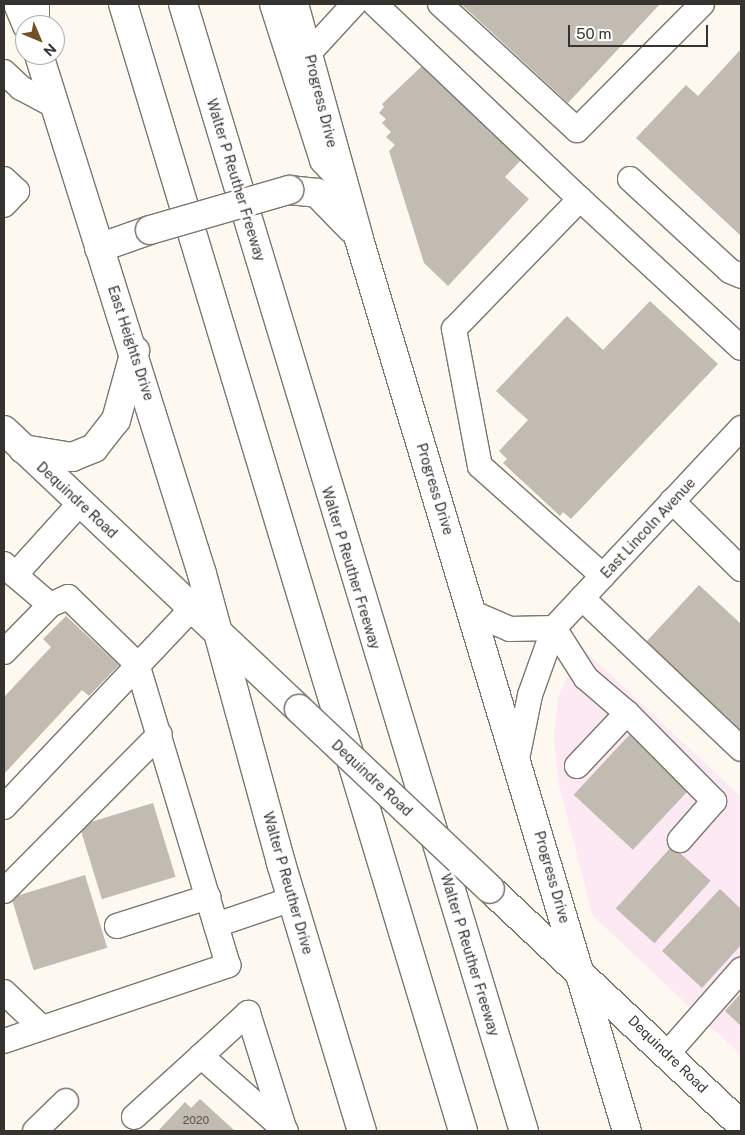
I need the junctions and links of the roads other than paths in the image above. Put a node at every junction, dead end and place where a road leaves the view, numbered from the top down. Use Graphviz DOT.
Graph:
graph roads {
  1 [pos="123,4"];
  2 [pos="183,4"];
  3 [pos="274,4"];
  4 [pos="294,4"];
  5 [pos="354,4"];
  6 [pos="375,4"];
  7 [pos="440,4"];
  8 [pos="702,4"];
  9 [pos="309,53"];
  10 [pos="42,65"];
  11 [pos="4,72"];
  12 [pos="56,107"];
  13 [pos="4,178"];
  14 [pos="341,178"];
  15 [pos="630,179"];
  16 [pos="580,198"];
  17 [pos="4,205"];
  18 [pos="359,239"];
  19 [pos="99,248"];
  20 [pos="741,276"];
  21 [pos="741,348"];
  22 [pos="135,351"];
  23 [pos="741,428"];
  24 [pos="4,430"];
  25 [pos="23,449"];
  26 [pos="672,501"];
  27 [pos="80,503"];
  28 [pos="741,569"];
  29 [pos="9,570"];
  30 [pos="603,576"];
  31 [pos="582,598"];
  32 [pos="50,605"];
  33 [pos="191,609"];
  34 [pos="473,613"];
  35 [pos="554,628"];
  36 [pos="218,633"];
  37 [pos="4,652"];
  38 [pos="137,664"];
  39 [pos="627,713"];
  40 [pos="160,734"];
  41 [pos="741,749"];
  42 [pos="516,758"];
  43 [pos="577,766"];
  44 [pos="4,807"];
  45 [pos="680,840"];
  46 [pos="4,891"];
  47 [pos="208,898"];
  48 [pos="292,899"];
  49 [pos="216,925"];
  50 [pos="117,926"];
  51 [pos="741,970"];
  52 [pos="580,974"];
  53 [pos="4,992"];
  54 [pos="42,1028"];
  55 [pos="4,1041"];
  56 [pos="668,1053"];
  57 [pos="201,1056"];
  58 [pos="66,1101"];
  59 [pos="134,1117"];
  60 [pos="739,1119"];
  61 [pos="285,1130"];
  62 [pos="35,1131"];
  63 [pos="362,1131"];
  64 [pos="463,1131"];
  65 [pos="524,1131"];
  66 [pos="627,1131"];
  1 -- 64 [label="main road"];
  2 -- 65 [label="main road, Walter P Reuther Freeway"];
  3 -- 14 [label="main road"];
  4 -- 9 [label="main road, Progress Drive"];
  5 -- 9 [label="street"];
  6 -- 16 [label="street"];
  7 -- 8 [label="street"];
  9 -- 14 [label="main road, Progress Drive"];
  10 -- 12 [label="main road, East Heights Drive"];
  11 -- 12 [label="street"];
  12 -- 19 [label="main road, East Heights Drive"];
  13 -- 17 [label="street"];
  14 -- 18 [label="main road, Progress Drive"];
  15 -- 20 [label="street"];
  16 -- 21 [label="street"];
  16 -- 30 [label="street"];
  18 -- 19 [label="main road, bridge"];
  18 -- 34 [label="main road, Progress Drive"];
  19 -- 22 [label="main road, East Heights Drive"];
  22 -- 25 [label="main road"];
  22 -- 36 [label="main road, East Heights Drive"];
  23 -- 26 [label="street, East Lincoln Avenue"];
  24 -- 25 [label="main road, Dequindre Road"];
  25 -- 27 [label="main road, Dequindre Road"];
  26 -- 28 [label="street"];
  26 -- 30 [label="street, East Lincoln Avenue"];
  27 -- 29 [label="street"];
  27 -- 33 [label="main road, Dequindre Road"];
  29 -- 32 [label="street"];
  30 -- 31 [label="street, East Lincoln Avenue"];
  31 -- 35 [label="street, East Lincoln Avenue"];
  31 -- 41 [label="street"];
  32 -- 37 [label="street"];
  32 -- 38 [label="street"];
  33 -- 36 [label="main road, Dequindre Road"];
  33 -- 38 [label="street"];
  34 -- 35 [label="street"];
  34 -- 42 [label="main road, Progress Drive"];
  35 -- 39 [label="street"];
  35 -- 42 [label="street, East Lincoln Avenue"];
  36 -- 48 [label="main road, Walter P Reuther Drive"];
  36 -- 52 [label="main road, Dequindre Road, bridge"];
  38 -- 40 [label="street"];
  38 -- 44 [label="street"];
  39 -- 43 [label="street"];
  39 -- 45 [label="street"];
  40 -- 46 [label="street"];
  40 -- 47 [label="street"];
  42 -- 52 [label="main road, Progress Drive"];
  47 -- 49 [label="street"];
  47 -- 50 [label="street"];
  48 -- 49 [label="street"];
  48 -- 63 [label="main road, Walter P Reuther Drive"];
  49 -- 54 [label="street"];
  51 -- 56 [label="street"];
  52 -- 56 [label="main road, Dequindre Road"];
  52 -- 66 [label="main road"];
  53 -- 54 [label="street"];
  54 -- 55 [label="street"];
  56 -- 60 [label="main road, Dequindre Road"];
  57 -- 59 [label="street"];
  57 -- 61 [label="street"];
  57 -- 61 [label="street"];
  58 -- 62 [label="street"];
}
